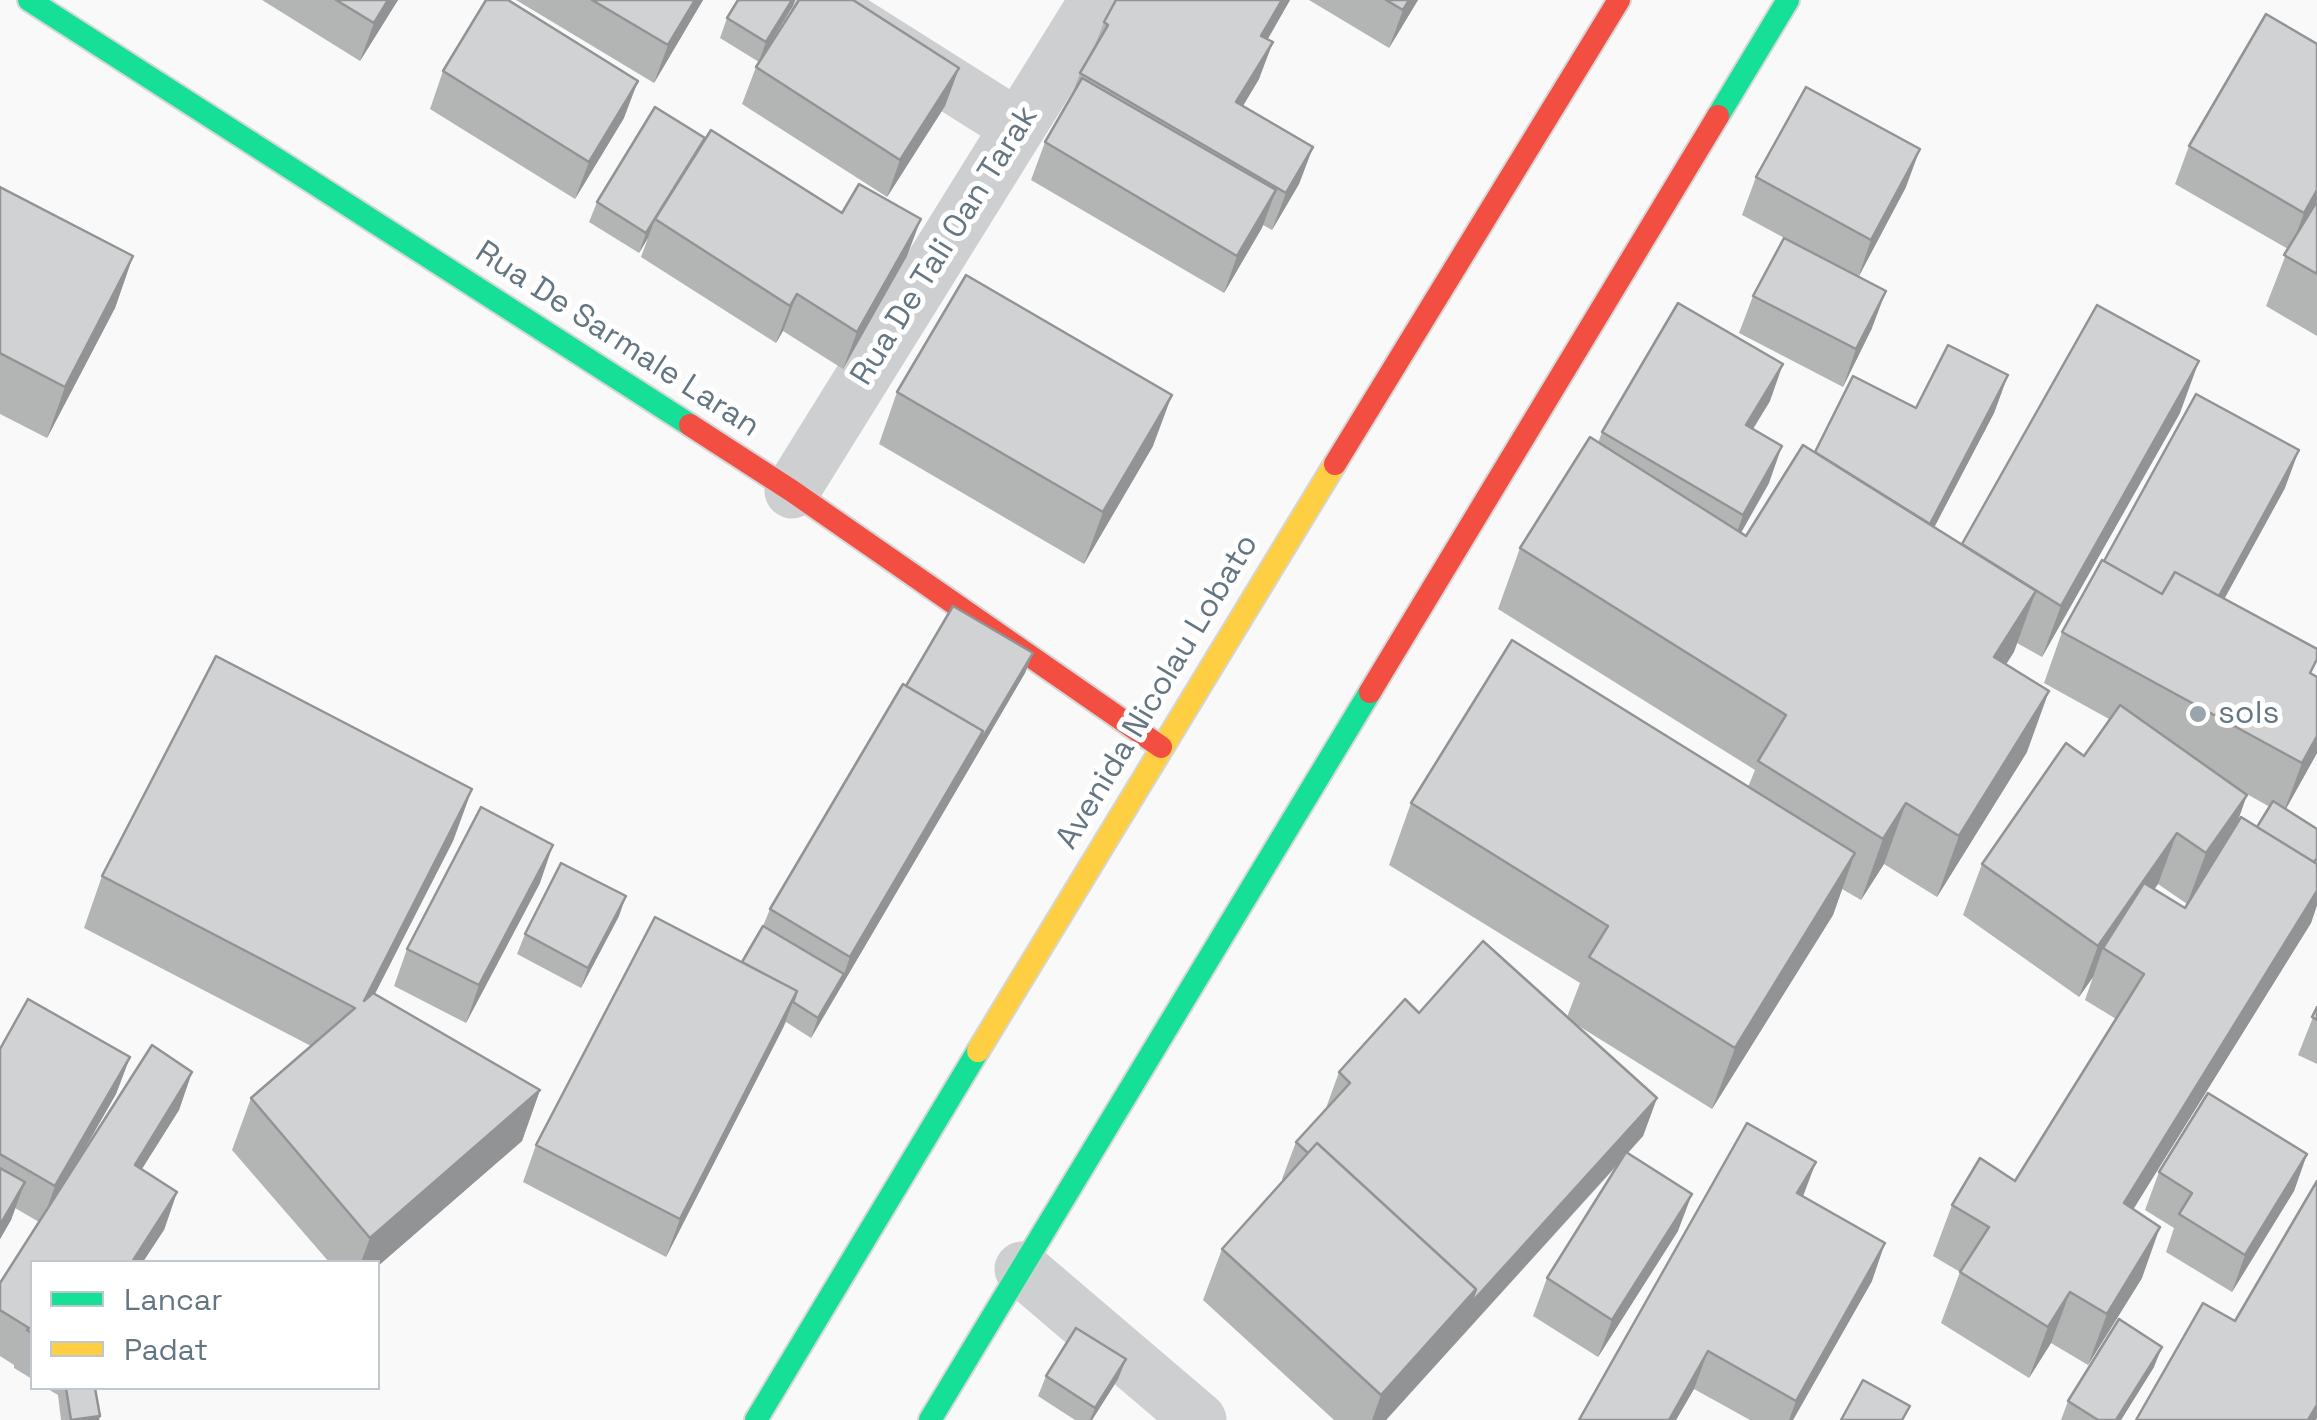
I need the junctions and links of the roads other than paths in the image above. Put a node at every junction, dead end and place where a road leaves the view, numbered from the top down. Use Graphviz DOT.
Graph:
graph roads {
  1 [pos="30,0"];
  2 [pos="817,0"];
  3 [pos="1097,0"];
  4 [pos="1620,0"];
  5 [pos="1788,0"];
  6 [pos="1018,127"];
  7 [pos="792,491"];
  8 [pos="1161,747"];
  9 [pos="1022,1269"];
  10 [pos="756,1420"];
  11 [pos="930,1420"];
  12 [pos="1198,1420"];
  1 -- 7 [label="main road, Rua De Sarmale Laran"];
  2 -- 6 [label="street"];
  3 -- 6 [label="street, Rua De Tali Oan Tarak"];
  4 -- 8 [label="main road, Avenida Nicolau Lobato"];
  5 -- 9 [label="main road"];
  6 -- 7 [label="street, Rua De Tali Oan Tarak"];
  7 -- 8 [label="main road, Rua De Sarmale Laran"];
  8 -- 10 [label="main road, Avenida Nicolau Lobato"];
  9 -- 11 [label="main road"];
  9 -- 12 [label="street"];
}
